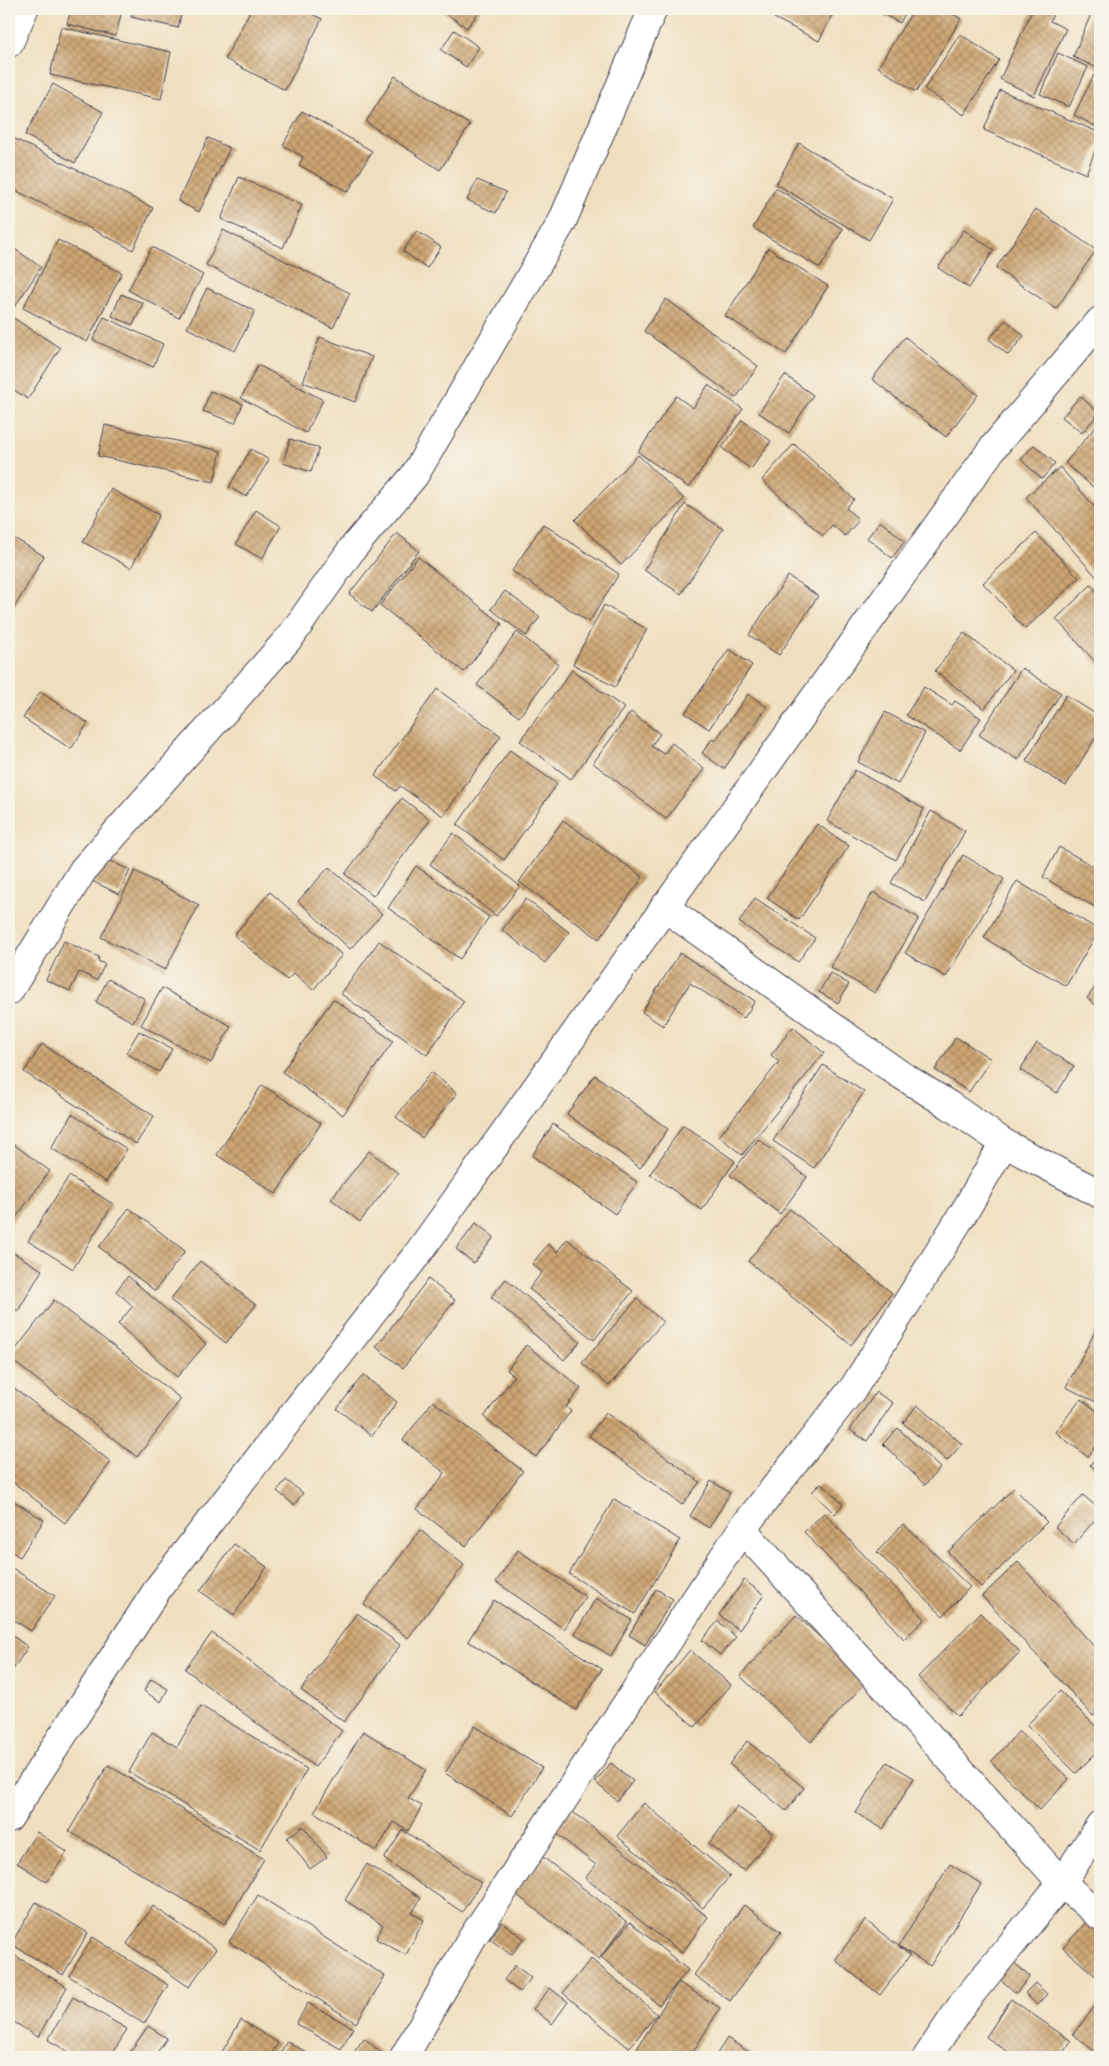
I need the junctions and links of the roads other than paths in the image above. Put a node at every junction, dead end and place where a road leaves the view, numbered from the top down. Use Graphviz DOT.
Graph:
graph roads {
  1 [pos="24,9"];
  2 [pos="653,9"];
  3 [pos="9,43"];
  4 [pos="1100,321"];
  5 [pos="664,908"];
  6 [pos="9,991"];
  7 [pos="1004,1143"];
  8 [pos="1100,1194"];
  9 [pos="742,1529"];
  10 [pos="9,1818"];
  11 [pos="1100,1825"];
  12 [pos="1062,1883"];
  13 [pos="1100,1916"];
  14 [pos="404,2057"];
  15 [pos="927,2057"];
  1 -- 3 [label="street"];
  2 -- 6 [label="street"];
  4 -- 5 [label="street"];
  5 -- 7 [label="street"];
  5 -- 10 [label="street"];
  7 -- 8 [label="street"];
  7 -- 9 [label="street"];
  9 -- 12 [label="street"];
  9 -- 14 [label="street"];
  11 -- 12 [label="street"];
  12 -- 13 [label="street"];
  12 -- 15 [label="street"];
}
